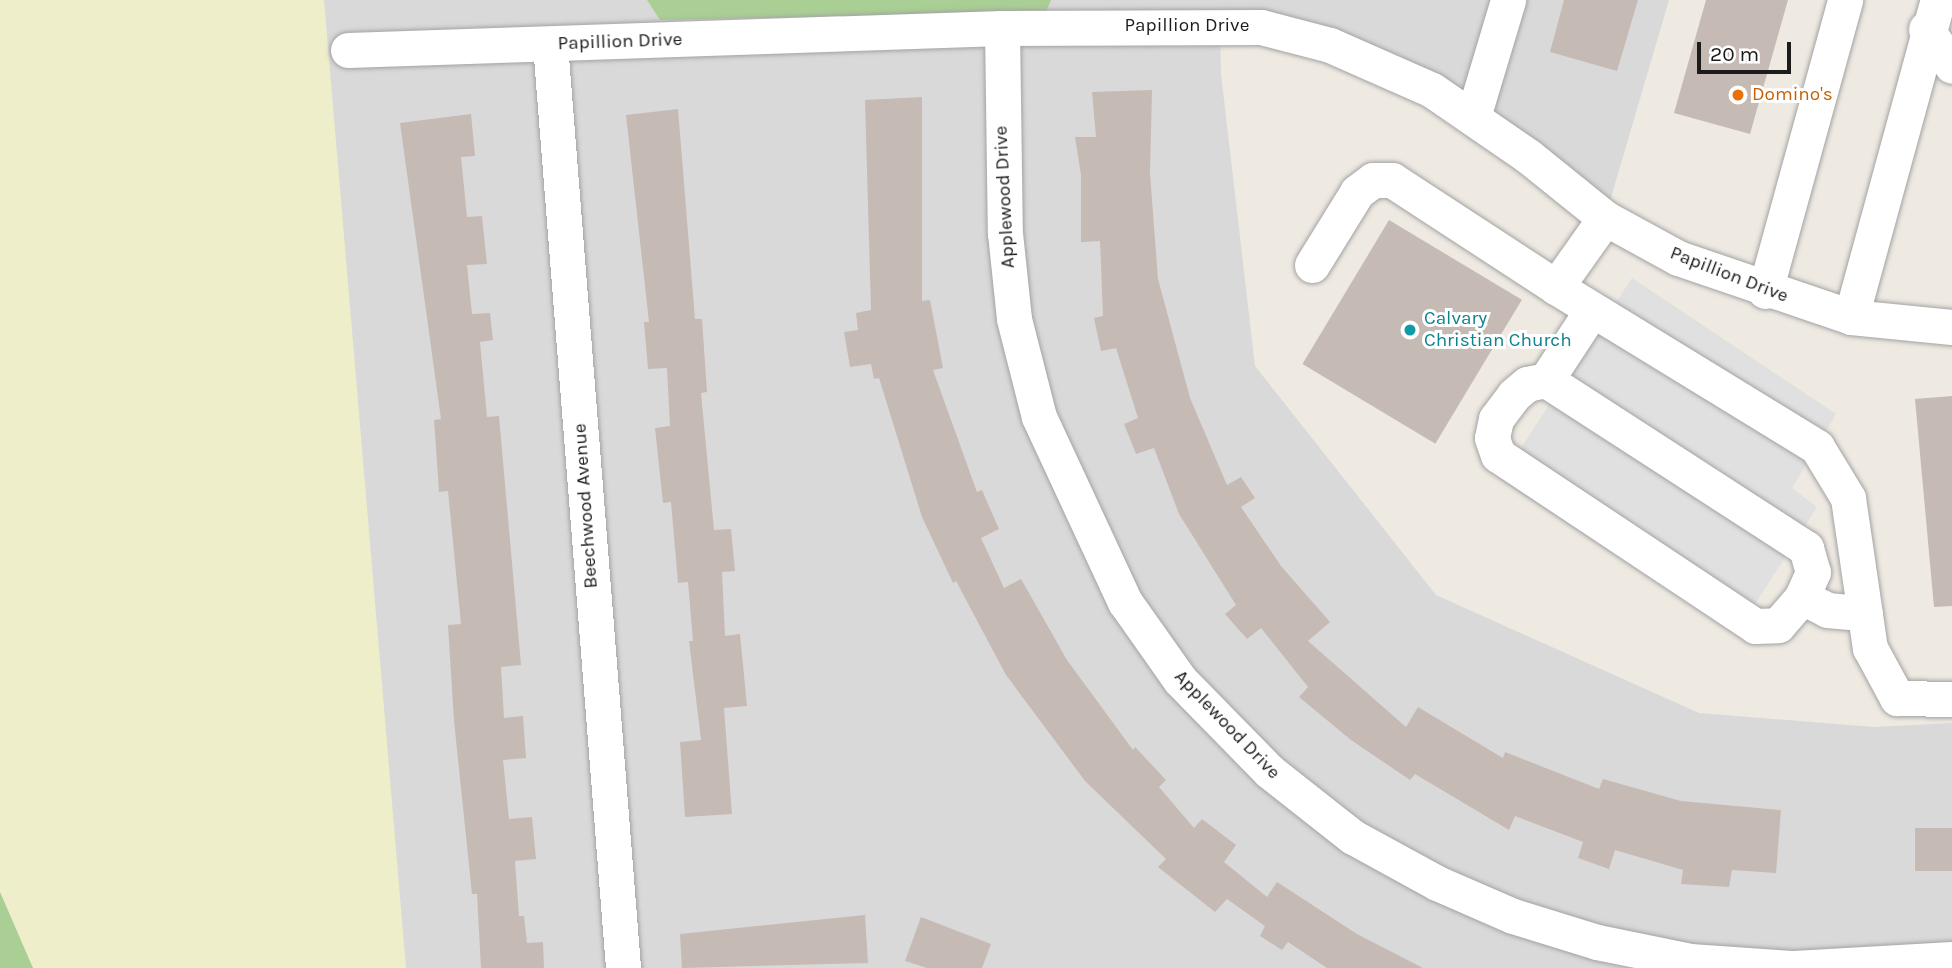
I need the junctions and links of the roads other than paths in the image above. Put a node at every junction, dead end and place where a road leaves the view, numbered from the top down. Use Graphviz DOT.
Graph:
graph roads {
  1 [pos="1508,0"];
  2 [pos="1845,0"];
  3 [pos="1932,15"];
  4 [pos="1002,28"];
  5 [pos="550,44"];
  6 [pos="348,50"];
  7 [pos="1952,66"];
  8 [pos="1472,117"];
  9 [pos="1605,218"];
  10 [pos="1312,265"];
  11 [pos="1556,287"];
  12 [pos="1765,291"];
  13 [pos="1592,310"];
  14 [pos="1851,317"];
  15 [pos="1952,327"];
  16 [pos="1546,380"];
  17 [pos="1802,597"];
  18 [pos="1865,613"];
  19 [pos="1952,699"];
  20 [pos="1952,959"];
  21 [pos="623,968"];
  22 [pos="1792,968"];
  1 -- 8 [label="street"];
  2 -- 12 [label="street"];
  3 -- 7 [label="street"];
  3 -- 14 [label="street"];
  4 -- 5 [label="street, Papillion Drive"];
  4 -- 8 [label="street, Papillion Drive"];
  4 -- 22 [label="street, Applewood Drive"];
  5 -- 6 [label="street, Papillion Drive"];
  5 -- 21 [label="street, Beechwood Avenue"];
  8 -- 9 [label="street, Papillion Drive"];
  9 -- 11 [label="street"];
  9 -- 12 [label="street, Papillion Drive"];
  10 -- 11 [label="street"];
  11 -- 13 [label="street"];
  12 -- 14 [label="street, Papillion Drive"];
  13 -- 16 [label="street"];
  13 -- 18 [label="street"];
  14 -- 15 [label="street, Papillion Drive"];
  16 -- 17 [label="street"];
  16 -- 17 [label="street"];
  17 -- 18 [label="street"];
  18 -- 19 [label="street"];
  20 -- 22 [label="street, Applewood Drive"];
}
